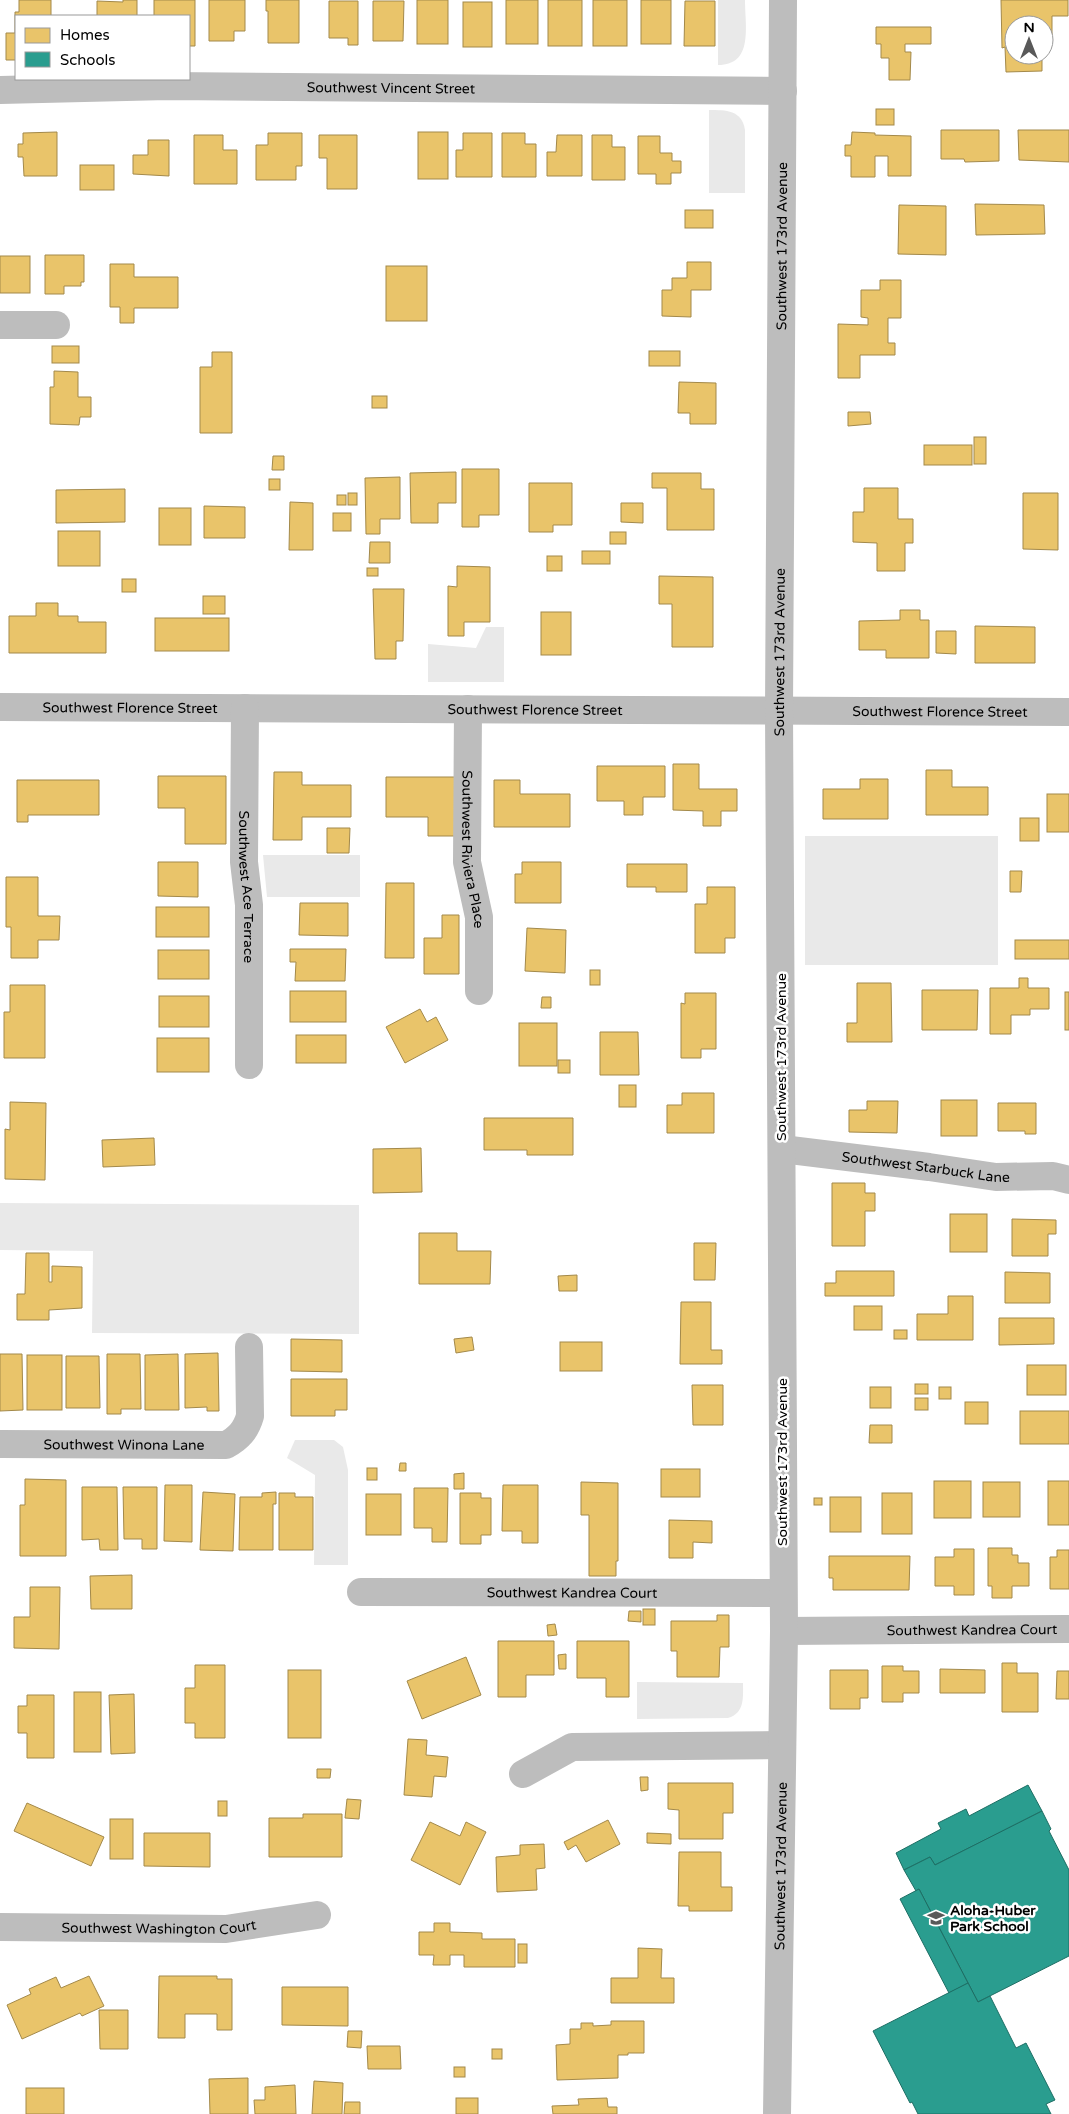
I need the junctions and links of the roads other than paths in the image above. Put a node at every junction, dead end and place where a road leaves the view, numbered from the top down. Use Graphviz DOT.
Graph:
graph roads {
  1 [pos="783,0"];
  2 [pos="0,90"];
  3 [pos="782,91"];
  4 [pos="0,325"];
  5 [pos="56,325"];
  6 [pos="0,707"];
  7 [pos="245,708"];
  8 [pos="468,708"];
  9 [pos="779,711"];
  10 [pos="1069,712"];
  11 [pos="479,991"];
  12 [pos="249,1065"];
  13 [pos="782,1149"];
  14 [pos="1069,1180"];
  15 [pos="249,1347"];
  16 [pos="0,1444"];
  17 [pos="361,1592"];
  18 [pos="783,1593"];
  19 [pos="1069,1629"];
  20 [pos="784,1631"];
  21 [pos="782,1745"];
  22 [pos="523,1774"];
  23 [pos="317,1915"];
  24 [pos="0,1927"];
  25 [pos="777,2114"];
  1 -- 3 [label="street, Southwest 173rd Avenue"];
  2 -- 3 [label="street, Southwest Vincent Street"];
  3 -- 9 [label="street, Southwest 173rd Avenue"];
  4 -- 5 [label="street"];
  6 -- 7 [label="street, Southwest Florence Street"];
  7 -- 8 [label="street, Southwest Florence Street"];
  7 -- 12 [label="street, Southwest Ace Terrace"];
  8 -- 9 [label="street, Southwest Florence Street"];
  8 -- 11 [label="street, Southwest Riviera Place"];
  9 -- 10 [label="street, Southwest Florence Street"];
  9 -- 13 [label="street, Southwest 173rd Avenue"];
  13 -- 14 [label="street, Southwest Starbuck Lane"];
  13 -- 18 [label="street, Southwest 173rd Avenue"];
  15 -- 16 [label="street, Southwest Winona Lane"];
  17 -- 18 [label="street, Southwest Kandrea Court"];
  18 -- 20 [label="street, Southwest 173rd Avenue"];
  19 -- 20 [label="street, Southwest Kandrea Court"];
  20 -- 21 [label="street, Southwest 173rd Avenue"];
  21 -- 22 [label="street"];
  21 -- 25 [label="street, Southwest 173rd Avenue"];
  23 -- 24 [label="street, Southwest Washington Court"];
}
